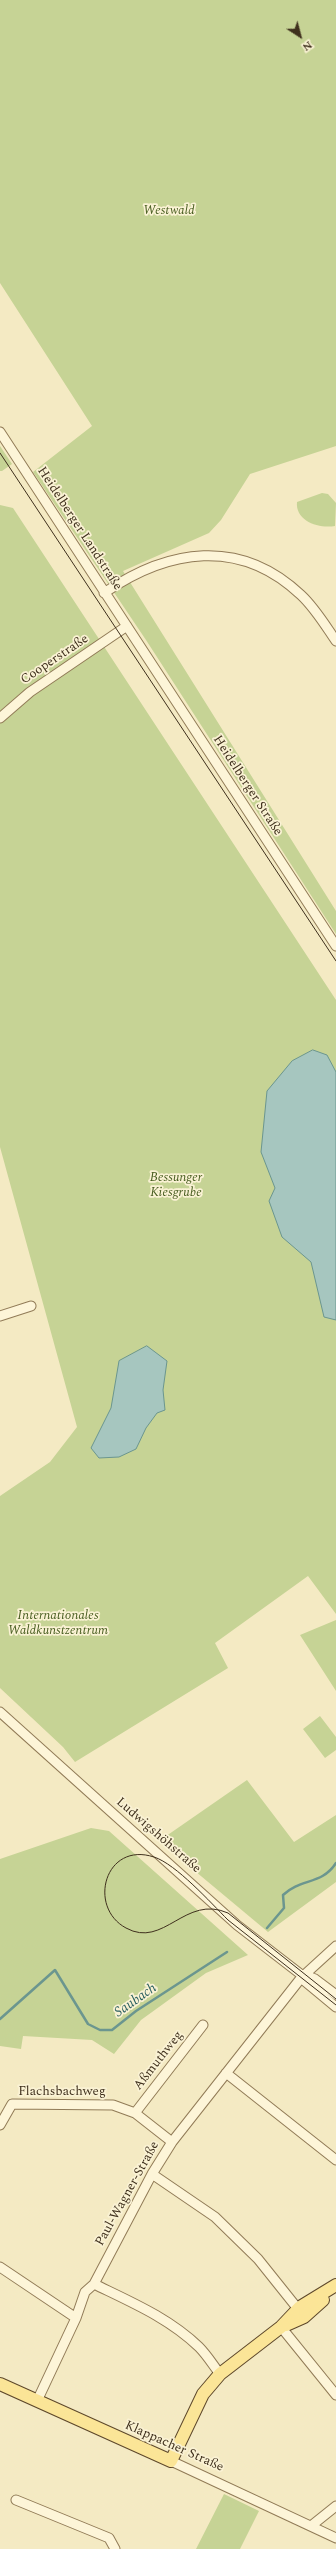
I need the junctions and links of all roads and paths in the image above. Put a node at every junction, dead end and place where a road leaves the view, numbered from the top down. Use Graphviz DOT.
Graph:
graph roads {
  1 [pos="0,432"];
  2 [pos="104,593"];
  3 [pos="127,626"];
  4 [pos="136,640"];
  5 [pos="336,641"];
  6 [pos="0,718"];
  7 [pos="336,946"];
  8 [pos="31,1306"];
  9 [pos="0,1316"];
  10 [pos="0,1712"];
  11 [pos="336,1946"];
  12 [pos="303,1976"];
  13 [pos="336,1995"];
  14 [pos="336,2008"];
  15 [pos="203,2025"];
  16 [pos="226,2073"];
  17 [pos="135,2113"];
  18 [pos="0,2125"];
  19 [pos="172,2142"];
  20 [pos="336,2160"];
  21 [pos="152,2174"];
  22 [pos="0,2267"];
  23 [pos="94,2284"];
  24 [pos="336,2286"];
  25 [pos="298,2309"];
  26 [pos="76,2318"];
  27 [pos="281,2327"];
  28 [pos="220,2374"];
  29 [pos="0,2384"];
  30 [pos="336,2395"];
  31 [pos="37,2401"];
  32 [pos="171,2461"];
  33 [pos="16,2500"];
  34 [pos="336,2506"];
  35 [pos="311,2526"];
  36 [pos="336,2538"];
  37 [pos="115,2549"];
  1 -- 2 [label="street, Heidelberger Landstraße"];
  2 -- 3 [label="street, Heidelberger Landstraße"];
  2 -- 5 [label="street"];
  3 -- 4 [label="street, Heidelberger Landstraße"];
  3 -- 6 [label="street, Cooperstraße"];
  4 -- 7 [label="street, Heidelberger Straße"];
  8 -- 9 [label="street"];
  10 -- 12 [label="street, Ludwigshöhstraße"];
  11 -- 12 [label="street, Paul-Wagner-Straße"];
  12 -- 13 [label="street, Ludwigshöhstraße"];
  12 -- 14 [label="street, Ludwigshöhstraße"];
  12 -- 16 [label="street, Paul-Wagner-Straße"];
  15 -- 17 [label="street, Aßmuthweg"];
  16 -- 19 [label="street, Paul-Wagner-Straße"];
  16 -- 20 [label="street"];
  17 -- 18 [label="street, Flachsbachweg"];
  17 -- 19 [label="street, Flachsbachweg"];
  19 -- 21 [label="street, Paul-Wagner-Straße"];
  21 -- 23 [label="street, Paul-Wagner-Straße"];
  21 -- 25 [label="street"];
  22 -- 26 [label="street"];
  23 -- 26 [label="street, Paul-Wagner-Straße"];
  23 -- 28 [label="street"];
  24 -- 25 [label="main road"];
  24 -- 27 [label="main road"];
  25 -- 27 [label="main road"];
  26 -- 31 [label="street, Paul-Wagner-Straße"];
  27 -- 28 [label="main road"];
  27 -- 30 [label="street"];
  28 -- 32 [label="main road"];
  29 -- 31 [label="main road, Klappacher Straße"];
  31 -- 32 [label="main road, Klappacher Straße"];
  32 -- 35 [label="street, Klappacher Straße"];
  33 -- 37 [label="street"];
  34 -- 35 [label="street"];
  35 -- 36 [label="street, Klappacher Straße"];
}
